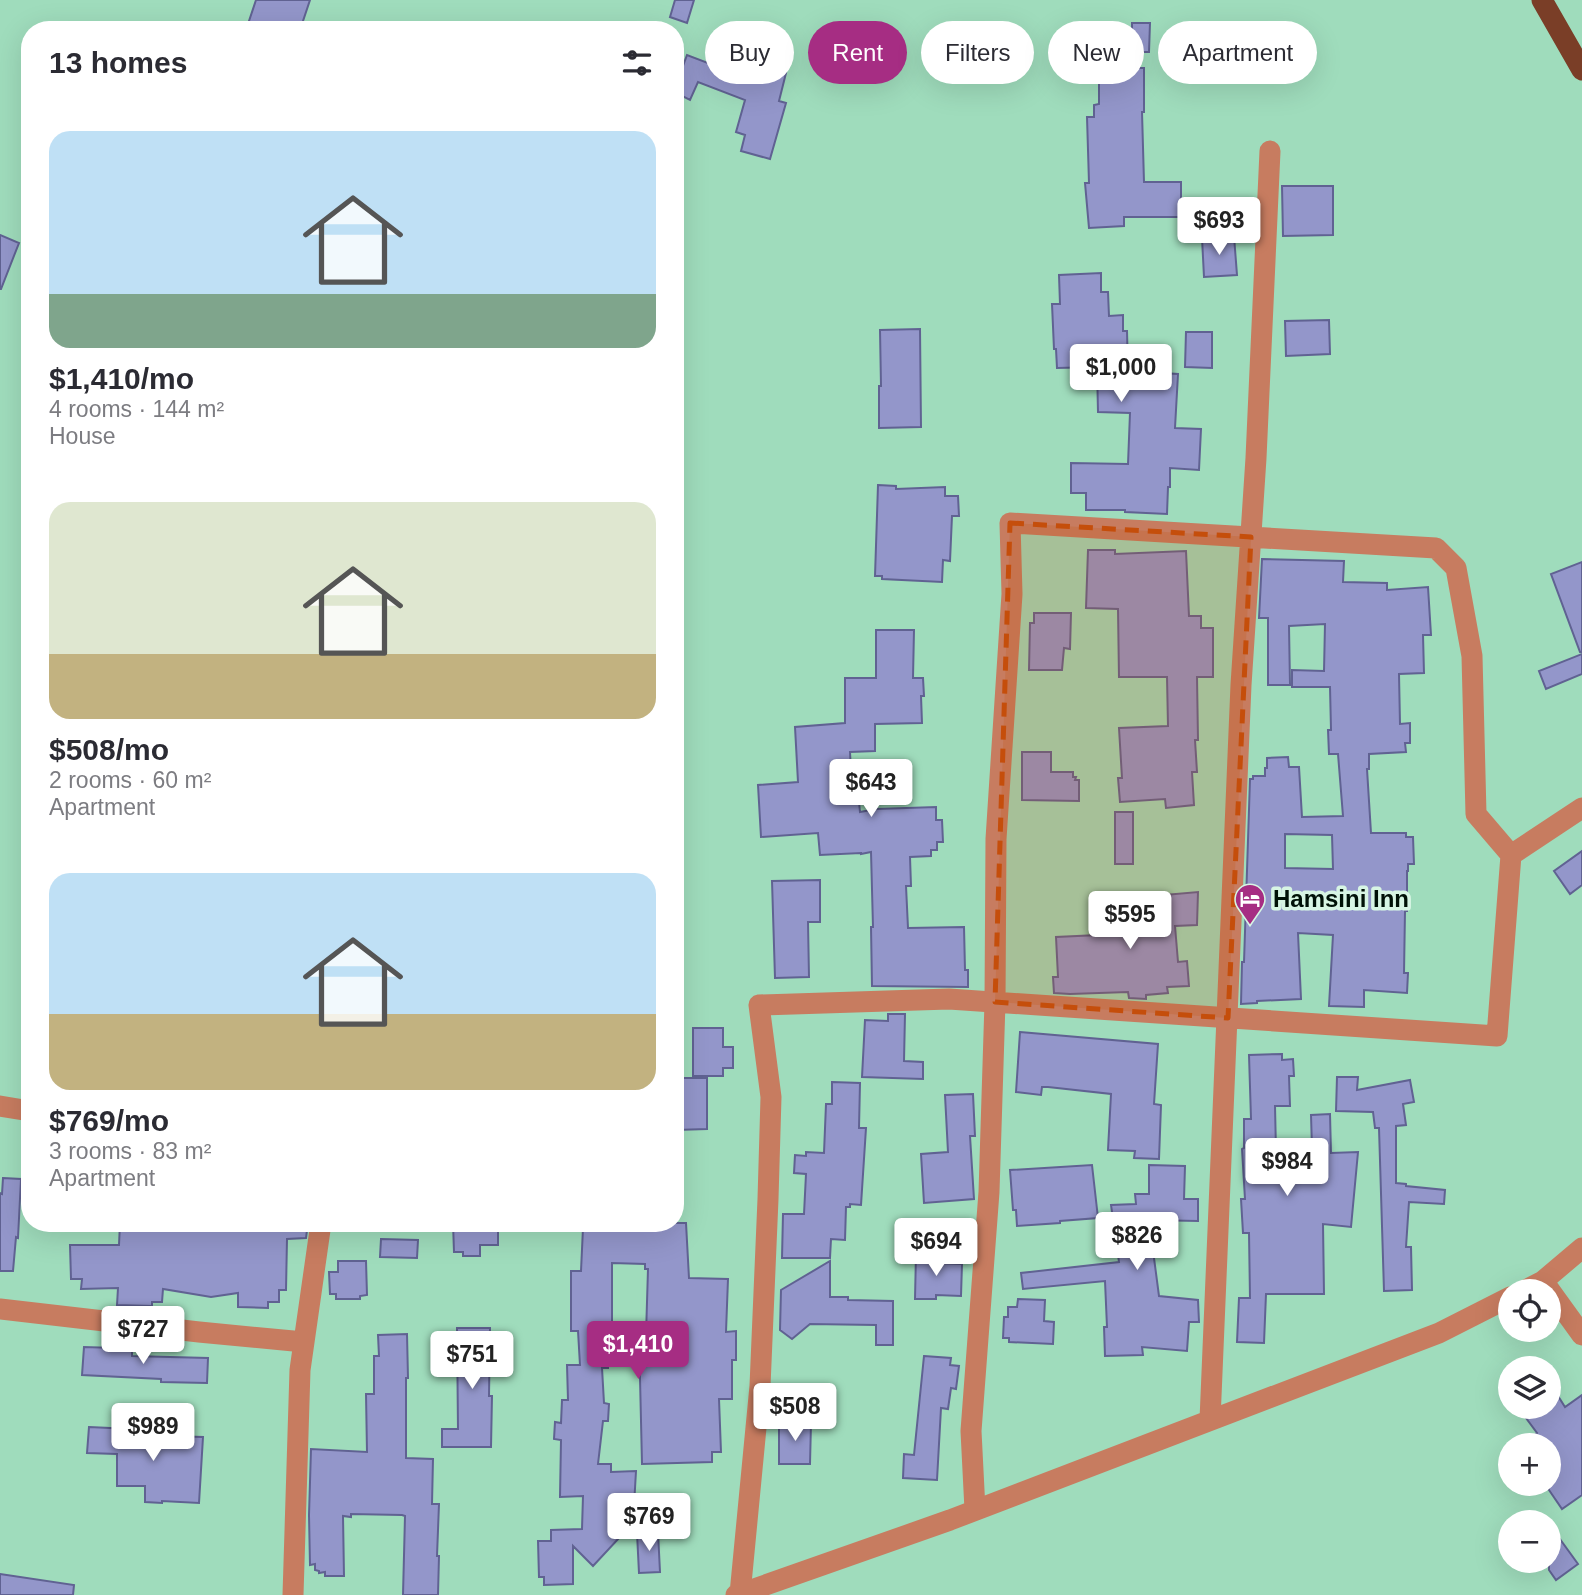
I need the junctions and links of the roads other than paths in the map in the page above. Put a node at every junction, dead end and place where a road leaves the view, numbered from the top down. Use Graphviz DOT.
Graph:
graph roads {
  1 [pos="1542,0"];
  2 [pos="1582,70"];
  3 [pos="1270,151"];
  4 [pos="1251,537"];
  5 [pos="1582,808"];
  6 [pos="1511,855"];
  7 [pos="995,1002"];
  8 [pos="1228,1018"];
  9 [pos="0,1106"];
  10 [pos="21,1110"];
  11 [pos="320,1232"];
  12 [pos="1582,1248"];
  13 [pos="1545,1279"];
  14 [pos="1498,1303"];
  15 [pos="1561,1306"];
  16 [pos="0,1309"];
  17 [pos="1582,1335"];
  18 [pos="304,1342"];
  19 [pos="1210,1420"];
  20 [pos="975,1510"];
  21 [pos="738,1594"];
  22 [pos="293,1595"];
  1 -- 2 [label="highway"];
  3 -- 4 [label="street"];
  4 -- 6 [label="street"];
  4 -- 7 [label="street"];
  4 -- 8 [label="street"];
  5 -- 6 [label="street"];
  6 -- 8 [label="street"];
  7 -- 8 [label="street"];
  7 -- 20 [label="street"];
  7 -- 21 [label="street"];
  8 -- 19 [label="street"];
  9 -- 10 [label="street"];
  11 -- 18 [label="street"];
  12 -- 13 [label="street"];
  14 -- 19 [label="street"];
  15 -- 17 [label="street"];
  16 -- 18 [label="street"];
  18 -- 22 [label="street"];
  19 -- 20 [label="street"];
  20 -- 21 [label="street"];
}
